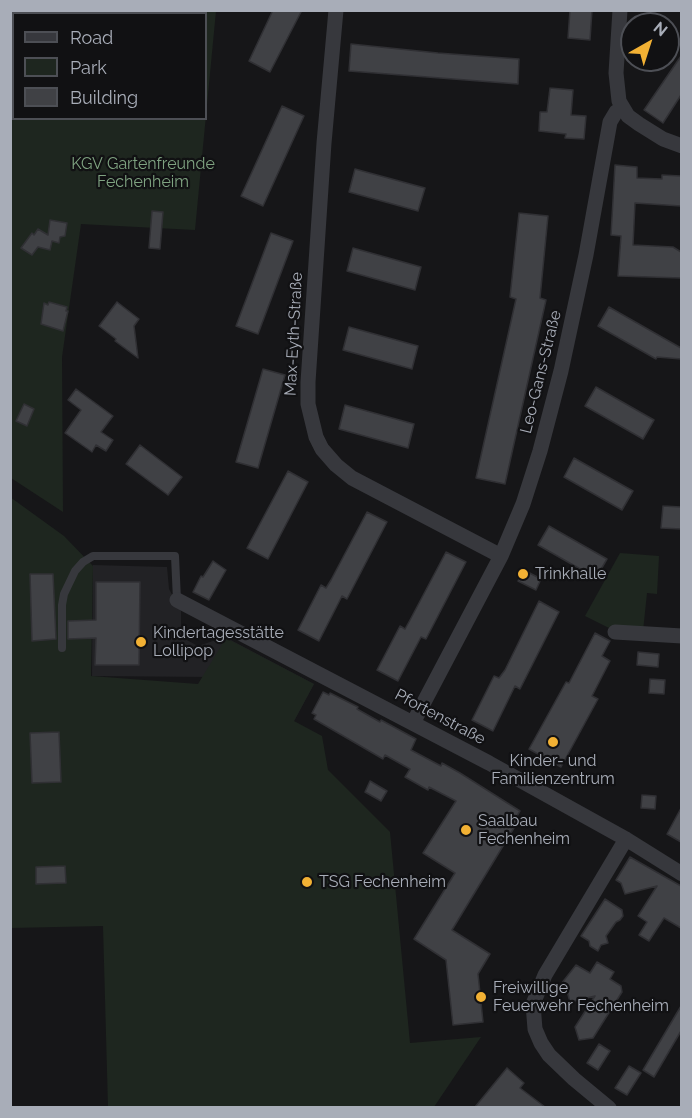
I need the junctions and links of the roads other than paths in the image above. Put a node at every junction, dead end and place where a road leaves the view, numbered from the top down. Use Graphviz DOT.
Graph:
graph roads {
  1 [pos="336,10"];
  2 [pos="620,10"];
  3 [pos="622,108"];
  4 [pos="680,142"];
  5 [pos="501,555"];
  6 [pos="177,600"];
  7 [pos="615,632"];
  8 [pos="681,636"];
  9 [pos="62,648"];
  10 [pos="413,723"];
  11 [pos="626,839"];
  12 [pos="681,874"];
  13 [pos="609,1107"];
  1 -- 5 [label="street, Max-Eyth-Straße"];
  2 -- 3 [label="street"];
  3 -- 4 [label="street"];
  3 -- 5 [label="street, Leo-Gans-Straße"];
  5 -- 10 [label="street, Leo-Gans-Straße"];
  6 -- 9 [label="lane"];
  6 -- 10 [label="street, Pfortenstraße"];
  7 -- 8 [label="street"];
  10 -- 11 [label="street, Pfortenstraße"];
  11 -- 12 [label="street, Pfortenstraße"];
  11 -- 13 [label="street"];
}
